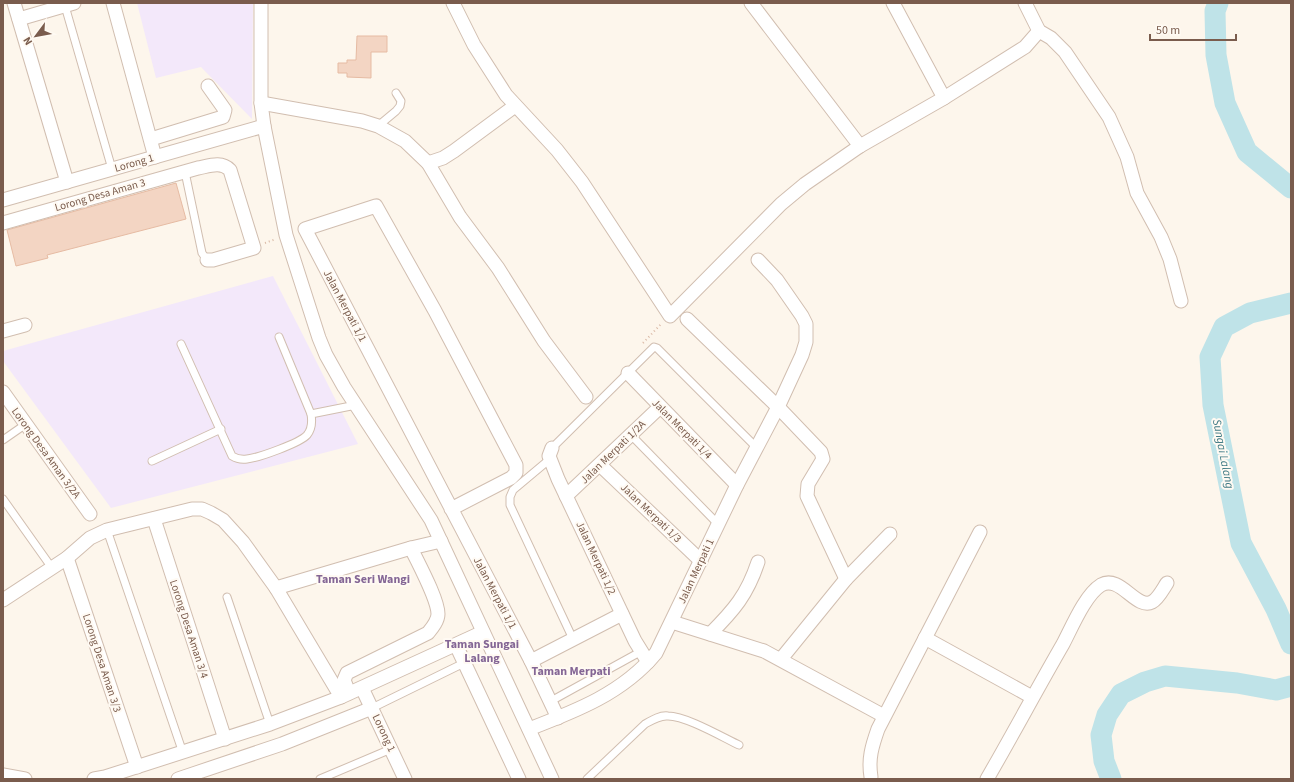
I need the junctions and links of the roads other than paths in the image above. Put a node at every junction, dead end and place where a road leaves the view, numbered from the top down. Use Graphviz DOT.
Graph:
graph roads {
  1 [pos="14,3"];
  2 [pos="113,3"];
  3 [pos="261,3"];
  4 [pos="453,3"];
  5 [pos="751,3"];
  6 [pos="893,3"];
  7 [pos="1025,3"];
  8 [pos="69,4"];
  9 [pos="19,19"];
  10 [pos="1039,31"];
  11 [pos="208,86"];
  12 [pos="396,93"];
  13 [pos="944,98"];
  14 [pos="261,103"];
  15 [pos="515,106"];
  16 [pos="264,126"];
  17 [pos="378,126"];
  18 [pos="151,140"];
  19 [pos="192,146"];
  20 [pos="860,146"];
  21 [pos="155,157"];
  22 [pos="428,163"];
  23 [pos="198,168"];
  24 [pos="112,169"];
  25 [pos="184,172"];
  26 [pos="67,182"];
  27 [pos="3,198"];
  28 [pos="3,223"];
  29 [pos="305,229"];
  30 [pos="286,235"];
  31 [pos="207,260"];
  32 [pos="758,260"];
  33 [pos="1182,300"];
  34 [pos="687,319"];
  35 [pos="25,325"];
  36 [pos="3,331"];
  37 [pos="279,337"];
  38 [pos="181,344"];
  39 [pos="628,373"];
  40 [pos="3,392"];
  41 [pos="586,397"];
  42 [pos="356,405"];
  43 [pos="660,407"];
  44 [pos="778,408"];
  45 [pos="311,414"];
  46 [pos="26,424"];
  47 [pos="220,429"];
  48 [pos="631,435"];
  49 [pos="3,440"];
  50 [pos="756,448"];
  51 [pos="551,453"];
  52 [pos="152,461"];
  53 [pos="600,465"];
  54 [pos="737,485"];
  55 [pos="566,496"];
  56 [pos="3,499"];
  57 [pos="451,509"];
  58 [pos="90,514"];
  59 [pos="154,519"];
  60 [pos="718,524"];
  61 [pos="108,530"];
  62 [pos="980,532"];
  63 [pos="890,534"];
  64 [pos="441,541"];
  65 [pos="411,548"];
  66 [pos="67,558"];
  67 [pos="701,560"];
  68 [pos="758,562"];
  69 [pos="52,568"];
  70 [pos="846,579"];
  71 [pos="1167,583"];
  72 [pos="276,588"];
  73 [pos="226,597"];
  74 [pos="3,599"];
  75 [pos="622,614"];
  76 [pos="672,622"];
  77 [pos="483,632"];
  78 [pos="710,634"];
  79 [pos="925,638"];
  80 [pos="573,640"];
  81 [pos="456,645"];
  82 [pos="640,652"];
  83 [pos="781,659"];
  84 [pos="531,661"];
  85 [pos="464,662"];
  86 [pos="648,662"];
  87 [pos="362,688"];
  88 [pos="345,695"];
  89 [pos="1032,697"];
  90 [pos="551,701"];
  91 [pos="372,708"];
  92 [pos="884,716"];
  93 [pos="558,718"];
  94 [pos="270,724"];
  95 [pos="529,729"];
  96 [pos="225,739"];
  97 [pos="739,745"];
  98 [pos="390,749"];
  99 [pos="183,752"];
  100 [pos="137,767"];
  101 [pos="3,775"];
  102 [pos="871,777"];
  103 [pos="25,779"];
  104 [pos="94,779"];
  105 [pos="178,779"];
  106 [pos="320,779"];
  107 [pos="405,779"];
  108 [pos="519,779"];
  109 [pos="552,779"];
  110 [pos="587,779"];
  111 [pos="987,779"];
  1 -- 9 [label="street"];
  2 -- 18 [label="street"];
  3 -- 14 [label="street"];
  4 -- 15 [label="street"];
  5 -- 20 [label="street"];
  6 -- 13 [label="street"];
  7 -- 10 [label="street"];
  8 -- 9 [label="street"];
  8 -- 24 [label="lane"];
  9 -- 26 [label="street"];
  10 -- 13 [label="street"];
  10 -- 33 [label="street"];
  11 -- 18 [label="street"];
  12 -- 17 [label="lane"];
  13 -- 20 [label="street"];
  14 -- 16 [label="street"];
  14 -- 17 [label="street"];
  15 -- 20 [label="street"];
  15 -- 22 [label="street"];
  16 -- 19 [label="street, Lorong 1"];
  16 -- 30 [label="street"];
  17 -- 22 [label="street"];
  18 -- 21 [label="street"];
  19 -- 21 [label="street, Lorong 1"];
  19 -- 23 [label="street"];
  21 -- 24 [label="street, Lorong 1"];
  22 -- 41 [label="street"];
  23 -- 25 [label="street, Lorong Desa Aman 3"];
  23 -- 31 [label="street, Lorong Desa Aman 3"];
  24 -- 26 [label="street, Lorong 1"];
  25 -- 28 [label="street, Lorong Desa Aman 3"];
  25 -- 31 [label="lane"];
  26 -- 27 [label="street, Lorong 1"];
  29 -- 30 [label="street"];
  29 -- 57 [label="street, Jalan Merpati 1/1"];
  29 -- 57 [label="street"];
  30 -- 42 [label="street"];
  32 -- 44 [label="street, Jalan Merpati 1"];
  34 -- 44 [label="street"];
  35 -- 36 [label="street"];
  37 -- 45 [label="lane"];
  38 -- 47 [label="lane"];
  39 -- 43 [label="street, Jalan Merpati 1/4"];
  39 -- 50 [label="lane"];
  39 -- 51 [label="lane"];
  40 -- 46 [label="street, Lorong Desa Aman 3/2A"];
  42 -- 45 [label="lane"];
  42 -- 64 [label="street"];
  43 -- 48 [label="street, Jalan Merpati 1/2A"];
  43 -- 54 [label="street, Jalan Merpati 1/4"];
  44 -- 50 [label="street, Jalan Merpati 1"];
  44 -- 70 [label="street"];
  45 -- 47 [label="lane"];
  46 -- 49 [label="lane"];
  46 -- 58 [label="street, Lorong Desa Aman 3/2A"];
  47 -- 52 [label="lane"];
  48 -- 53 [label="street, Jalan Merpati 1/2A"];
  48 -- 60 [label="lane"];
  50 -- 54 [label="street, Jalan Merpati 1"];
  51 -- 55 [label="street, Jalan Merpati 1/2"];
  51 -- 80 [label="lane"];
  53 -- 55 [label="street, Jalan Merpati 1/2A"];
  53 -- 67 [label="street, Jalan Merpati 1/3"];
  54 -- 60 [label="street, Jalan Merpati 1"];
  55 -- 75 [label="street, Jalan Merpati 1/2"];
  56 -- 69 [label="lane"];
  57 -- 84 [label="street, Jalan Merpati 1/1"];
  59 -- 61 [label="street"];
  59 -- 72 [label="street"];
  59 -- 96 [label="street, Lorong Desa Aman 3/4"];
  60 -- 67 [label="street, Jalan Merpati 1"];
  61 -- 66 [label="street"];
  61 -- 99 [label="lane"];
  62 -- 79 [label="street"];
  63 -- 70 [label="street"];
  64 -- 65 [label="street"];
  64 -- 77 [label="street"];
  65 -- 72 [label="street"];
  65 -- 88 [label="street"];
  66 -- 69 [label="street"];
  66 -- 100 [label="street, Lorong Desa Aman 3/3"];
  67 -- 76 [label="street, Jalan Merpati 1"];
  68 -- 78 [label="street"];
  69 -- 74 [label="street"];
  70 -- 83 [label="street"];
  71 -- 89 [label="street"];
  72 -- 88 [label="street"];
  73 -- 94 [label="lane"];
  75 -- 80 [label="street"];
  75 -- 82 [label="street, Jalan Merpati 1/2"];
  76 -- 78 [label="street"];
  76 -- 86 [label="street, Jalan Merpati 1"];
  77 -- 81 [label="street"];
  77 -- 95 [label="street"];
  78 -- 83 [label="street"];
  79 -- 89 [label="street"];
  79 -- 92 [label="street"];
  80 -- 84 [label="street"];
  81 -- 85 [label="street"];
  81 -- 87 [label="street"];
  82 -- 86 [label="street, Jalan Merpati 1/2"];
  82 -- 90 [label="lane"];
  83 -- 92 [label="street"];
  84 -- 90 [label="street, Jalan Merpati 1/1"];
  85 -- 91 [label="lane"];
  85 -- 108 [label="street"];
  86 -- 93 [label="street, Jalan Merpati 1"];
  87 -- 88 [label="street"];
  87 -- 91 [label="street, Lorong 1"];
  88 -- 94 [label="street"];
  89 -- 111 [label="street"];
  90 -- 93 [label="street, Jalan Merpati 1/1"];
  91 -- 98 [label="street, Lorong 1"];
  91 -- 105 [label="street"];
  92 -- 102 [label="street"];
  93 -- 95 [label="street, Jalan Merpati 1"];
  94 -- 96 [label="street"];
  95 -- 109 [label="street"];
  96 -- 99 [label="street"];
  97 -- 110 [label="lane"];
  98 -- 106 [label="lane"];
  98 -- 107 [label="street, Lorong 1"];
  99 -- 100 [label="street"];
  100 -- 104 [label="street"];
  101 -- 103 [label="street"];
}
